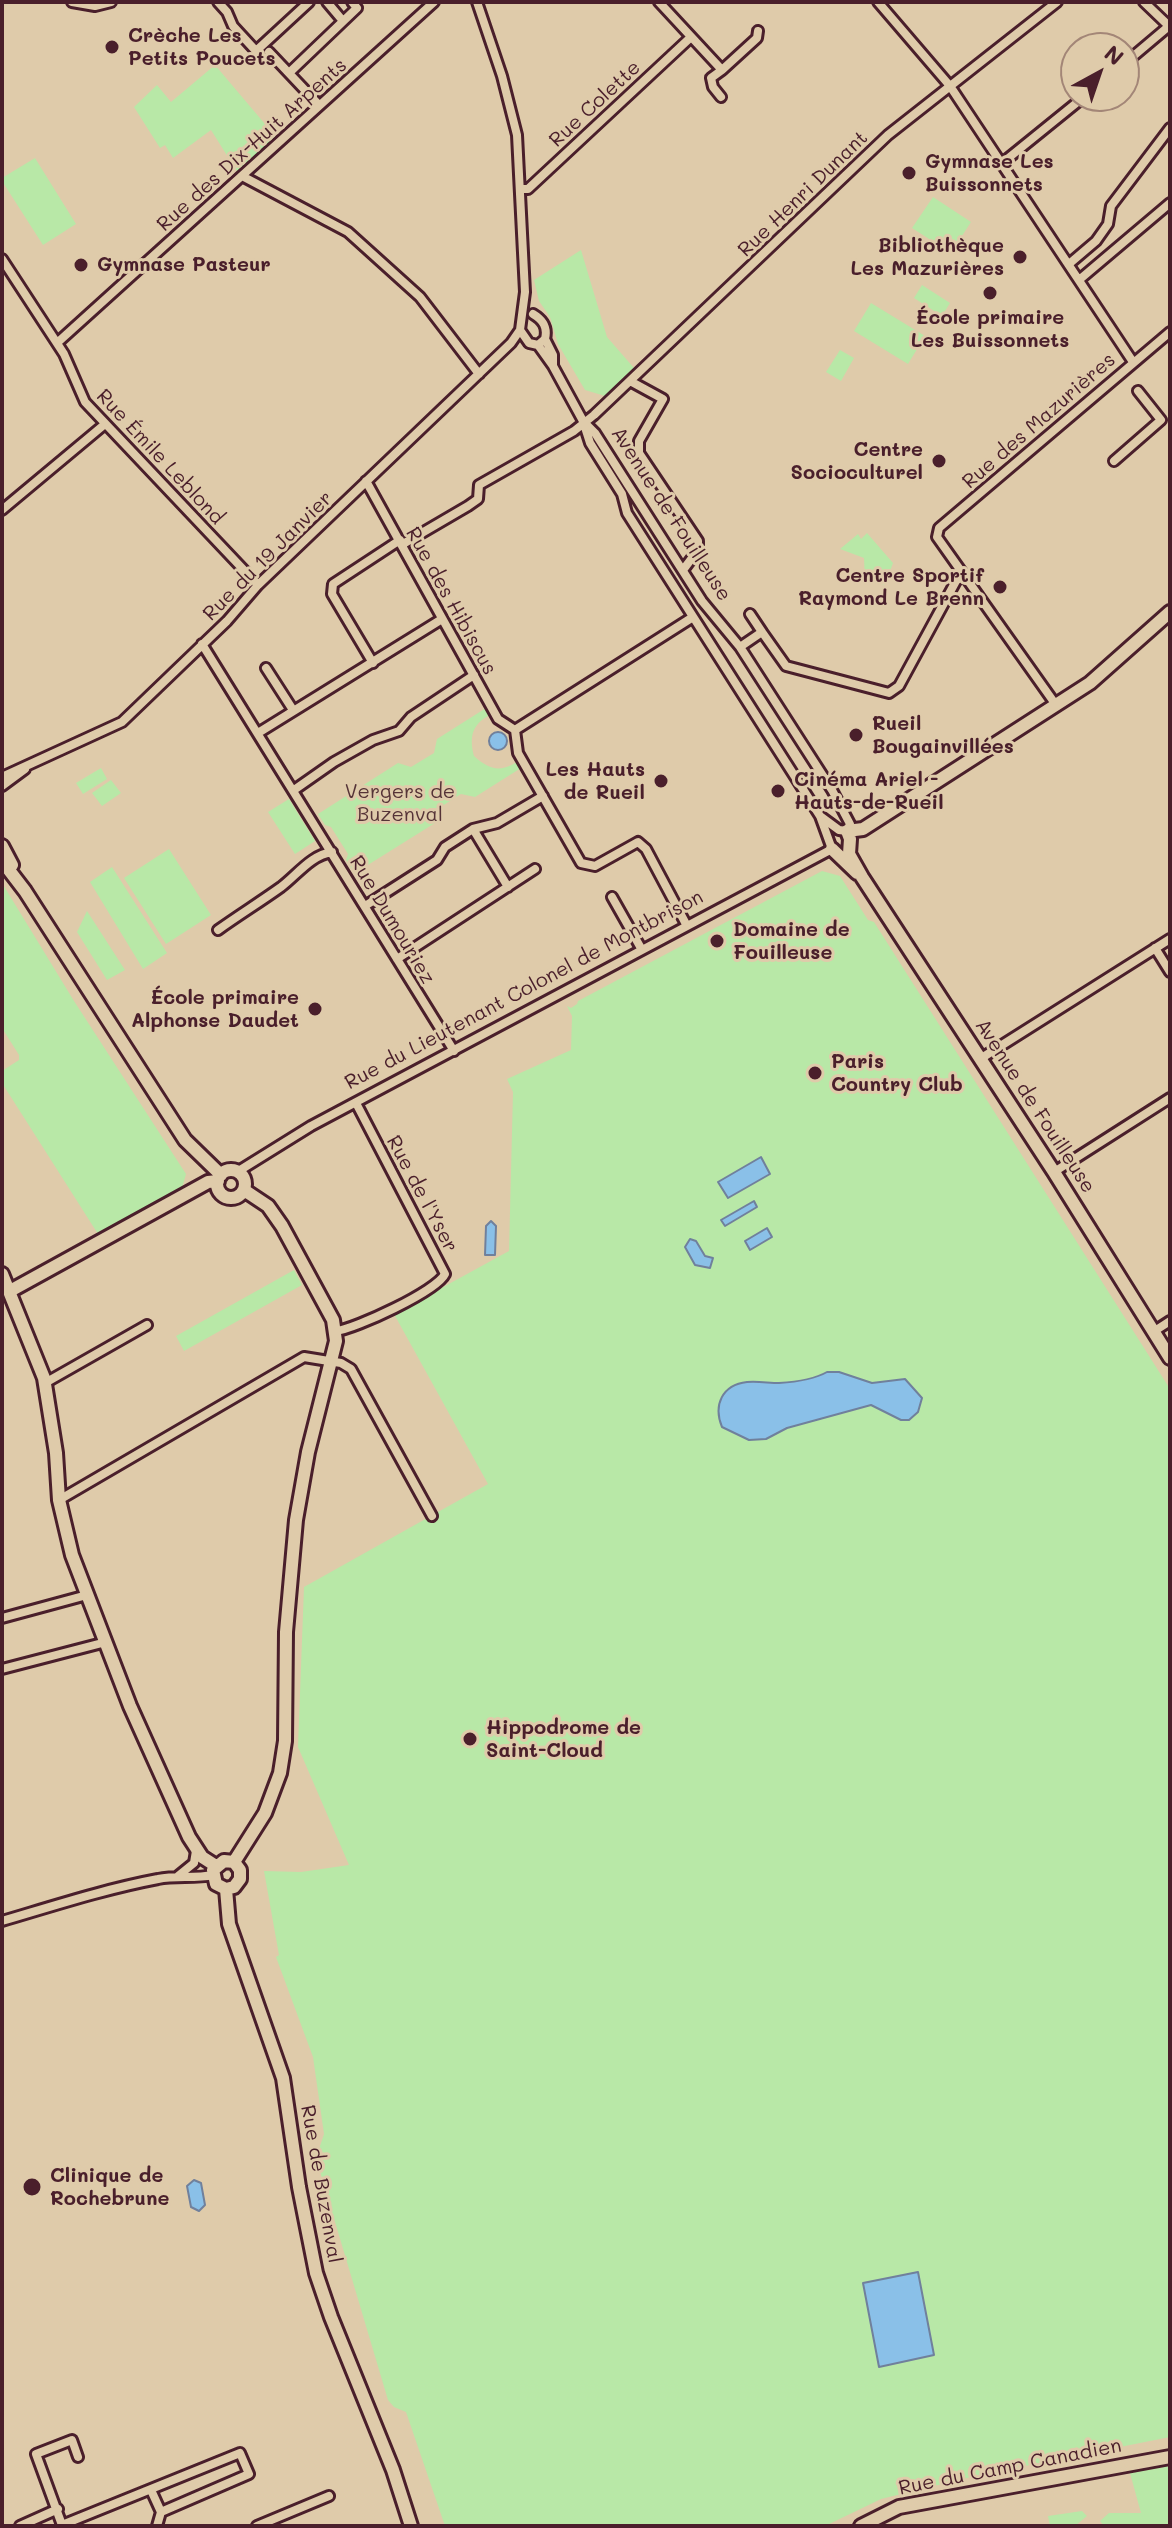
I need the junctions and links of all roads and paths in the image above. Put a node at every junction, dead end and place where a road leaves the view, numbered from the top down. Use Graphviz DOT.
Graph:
graph roads {
  1 [pos="72,2"];
  2 [pos="218,2"];
  3 [pos="309,2"];
  4 [pos="327,2"];
  5 [pos="352,2"];
  6 [pos="434,2"];
  7 [pos="477,2"];
  8 [pos="659,2"];
  9 [pos="878,2"];
  10 [pos="1057,2"];
  11 [pos="1144,2"];
  12 [pos="110,3"];
  13 [pos="343,21"];
  14 [pos="1170,27"];
  15 [pos="758,31"];
  16 [pos="691,37"];
  17 [pos="1140,51"];
  18 [pos="269,52"];
  19 [pos="722,70"];
  20 [pos="289,73"];
  21 [pos="950,86"];
  22 [pos="721,97"];
  23 [pos="319,105"];
  24 [pos="1065,112"];
  25 [pos="1170,128"];
  26 [pos="1001,164"];
  27 [pos="242,176"];
  28 [pos="520,189"];
  29 [pos="1170,203"];
  30 [pos="2,259"];
  31 [pos="1069,264"];
  32 [pos="1079,280"];
  33 [pos="525,292"];
  34 [pos="533,314"];
  35 [pos="524,318"];
  36 [pos="1170,332"];
  37 [pos="522,335"];
  38 [pos="542,342"];
  39 [pos="57,343"];
  40 [pos="1133,362"];
  41 [pos="479,374"];
  42 [pos="630,381"];
  43 [pos="1138,391"];
  44 [pos="583,421"];
  45 [pos="105,424"];
  46 [pos="1114,461"];
  47 [pos="366,481"];
  48 [pos="2,510"];
  49 [pos="401,542"];
  50 [pos="683,570"];
  51 [pos="963,575"];
  52 [pos="258,585"];
  53 [pos="1170,612"];
  54 [pos="750,614"];
  55 [pos="693,617"];
  56 [pos="442,619"];
  57 [pos="762,632"];
  58 [pos="202,644"];
  59 [pos="740,647"];
  60 [pos="373,663"];
  61 [pos="266,668"];
  62 [pos="474,675"];
  63 [pos="1056,705"];
  64 [pos="293,710"];
  65 [pos="515,730"];
  66 [pos="258,733"];
  67 [pos="29,766"];
  68 [pos="2,777"];
  69 [pos="2,786"];
  70 [pos="294,790"];
  71 [pos="543,796"];
  72 [pos="820,816"];
  73 [pos="473,829"];
  74 [pos="847,831"];
  75 [pos="2,846"];
  76 [pos="832,849"];
  77 [pos="332,852"];
  78 [pos="849,854"];
  79 [pos="2,861"];
  80 [pos="535,869"];
  81 [pos="862,877"];
  82 [pos="20,883"];
  83 [pos="508,887"];
  84 [pos="612,897"];
  85 [pos="365,906"];
  86 [pos="687,926"];
  87 [pos="218,930"];
  88 [pos="1170,939"];
  89 [pos="1155,948"];
  90 [pos="642,950"];
  91 [pos="397,959"];
  92 [pos="1170,972"];
  93 [pos="454,1051"];
  94 [pos="980,1059"];
  95 [pos="1170,1098"];
  96 [pos="356,1103"];
  97 [pos="237,1172"];
  98 [pos="1054,1172"];
  99 [pos="219,1178"];
  100 [pos="244,1190"];
  101 [pos="2,1274"];
  102 [pos="8,1297"];
  103 [pos="1170,1321"];
  104 [pos="147,1325"];
  105 [pos="336,1331"];
  106 [pos="1153,1332"];
  107 [pos="1170,1358"];
  108 [pos="333,1361"];
  109 [pos="45,1383"];
  110 [pos="59,1500"];
  111 [pos="432,1516"];
  112 [pos="87,1595"];
  113 [pos="2,1618"];
  114 [pos="106,1642"];
  115 [pos="2,1669"];
  116 [pos="196,1850"];
  117 [pos="234,1862"];
  118 [pos="214,1870"];
  119 [pos="178,1876"];
  120 [pos="226,1889"];
  121 [pos="2,1921"];
  122 [pos="78,2457"];
  123 [pos="1170,2457"];
  124 [pos="151,2490"];
  125 [pos="329,2496"];
  126 [pos="58,2509"];
  127 [pos="161,2512"];
  128 [pos="20,2526"];
  129 [pos="157,2526"];
  130 [pos="257,2526"];
  131 [pos="411,2526"];
  132 [pos="861,2526"];
  1 -- 12 [label="street"];
  2 -- 3 [label="street"];
  4 -- 13 [label="street"];
  5 -- 13 [label="street"];
  6 -- 23 [label="street, Rue des Dix-Huit Arpents"];
  7 -- 28 [label="street"];
  8 -- 16 [label="street"];
  9 -- 21 [label="street, Rue des Mazurières"];
  10 -- 21 [label="street, Rue Henri Dunant"];
  11 -- 14 [label="street"];
  13 -- 20 [label="street"];
  14 -- 17 [label="street"];
  15 -- 19 [label="street"];
  16 -- 19 [label="street"];
  16 -- 28 [label="street, Rue Colette"];
  18 -- 20 [label="street"];
  19 -- 22 [label="street"];
  20 -- 23 [label="street"];
  21 -- 26 [label="street, Rue des Mazurières"];
  21 -- 42 [label="street, Rue Henri Dunant"];
  23 -- 27 [label="street, Rue des Dix-Huit Arpents"];
  24 -- 26 [label="street"];
  25 -- 31 [label="street"];
  26 -- 31 [label="street, Rue des Mazurières"];
  27 -- 39 [label="street, Rue des Dix-Huit Arpents"];
  27 -- 41 [label="street"];
  28 -- 33 [label="street"];
  29 -- 32 [label="street"];
  30 -- 39 [label="street, Rue Émile Leblond"];
  31 -- 32 [label="street, Rue des Mazurières"];
  32 -- 40 [label="street, Rue des Mazurières"];
  33 -- 34 [label="street"];
  33 -- 35 [label="street"];
  34 -- 35 [label="street"];
  34 -- 38 [label="street"];
  35 -- 37 [label="street"];
  36 -- 40 [label="street"];
  37 -- 38 [label="street"];
  37 -- 41 [label="street, Rue du 19 Janvier"];
  38 -- 44 [label="street, Avenue de Fouilleuse"];
  39 -- 45 [label="street, Rue Émile Leblond"];
  40 -- 51 [label="street, Rue des Mazurières"];
  41 -- 47 [label="street, Rue du 19 Janvier"];
  42 -- 44 [label="street, Rue Henri Dunant"];
  42 -- 50 [label="street"];
  43 -- 46 [label="street"];
  44 -- 49 [label="street, Rue Henri Dunant"];
  44 -- 50 [label="street, Avenue de Fouilleuse"];
  44 -- 55 [label="street, Avenue de Fouilleuse"];
  45 -- 48 [label="street"];
  45 -- 52 [label="street, Rue Émile Leblond"];
  47 -- 49 [label="street, Rue des Hibiscus"];
  47 -- 52 [label="street, Rue du 19 Janvier"];
  49 -- 56 [label="street, Rue des Hibiscus"];
  49 -- 60 [label="street, Rue Henri Dunant"];
  50 -- 59 [label="street, Avenue de Fouilleuse"];
  51 -- 57 [label="street"];
  51 -- 63 [label="street, Rue des Mazurières"];
  52 -- 58 [label="street, Rue du 19 Janvier"];
  53 -- 63 [label="main road"];
  54 -- 57 [label="street"];
  55 -- 65 [label="street"];
  55 -- 72 [label="street, Avenue de Fouilleuse"];
  56 -- 60 [label="street"];
  56 -- 62 [label="street, Rue des Hibiscus"];
  57 -- 59 [label="street"];
  58 -- 66 [label="street, Rue Dumouriez"];
  58 -- 67 [label="street, Rue du 19 Janvier"];
  59 -- 74 [label="street, Avenue de Fouilleuse"];
  60 -- 64 [label="street"];
  61 -- 64 [label="street"];
  62 -- 65 [label="street, Rue des Hibiscus"];
  62 -- 70 [label="street"];
  63 -- 74 [label="main road"];
  64 -- 66 [label="street"];
  65 -- 71 [label="street"];
  66 -- 70 [label="street, Rue Dumouriez"];
  67 -- 68 [label="street, Rue du 19 Janvier"];
  67 -- 69 [label="street, Rue du 19 Janvier"];
  70 -- 77 [label="street, Rue Dumouriez"];
  71 -- 73 [label="street"];
  71 -- 86 [label="street"];
  72 -- 74 [label="street, Avenue de Fouilleuse"];
  72 -- 76 [label="street, Avenue de Fouilleuse"];
  73 -- 83 [label="street"];
  73 -- 85 [label="street"];
  74 -- 76 [label="main road"];
  74 -- 78 [label="main road, Avenue de Fouilleuse"];
  75 -- 82 [label="main road"];
  76 -- 78 [label="main road"];
  76 -- 81 [label="main road, Avenue de Fouilleuse"];
  76 -- 86 [label="street, Rue du Lieutenant Colonel de Montbrison"];
  77 -- 85 [label="street, Rue Dumouriez"];
  77 -- 87 [label="street"];
  78 -- 81 [label="main road, Avenue de Fouilleuse"];
  79 -- 82 [label="main road"];
  80 -- 83 [label="street"];
  81 -- 94 [label="main road, Avenue de Fouilleuse"];
  82 -- 99 [label="main road"];
  83 -- 91 [label="street"];
  84 -- 90 [label="street"];
  85 -- 91 [label="street, Rue Dumouriez"];
  86 -- 90 [label="street, Rue du Lieutenant Colonel de Montbrison"];
  88 -- 89 [label="street"];
  89 -- 92 [label="street"];
  89 -- 94 [label="street"];
  90 -- 93 [label="street, Rue du Lieutenant Colonel de Montbrison"];
  91 -- 93 [label="street, Rue Dumouriez"];
  93 -- 96 [label="street, Rue du Lieutenant Colonel de Montbrison"];
  94 -- 98 [label="main road, Avenue de Fouilleuse"];
  95 -- 98 [label="street"];
  96 -- 97 [label="street, Rue du Lieutenant Colonel de Montbrison"];
  96 -- 105 [label="street, Rue de l'Yser"];
  97 -- 99 [label="main road"];
  97 -- 100 [label="main road"];
  98 -- 106 [label="main road, Avenue de Fouilleuse"];
  99 -- 100 [label="main road"];
  99 -- 102 [label="main road"];
  100 -- 105 [label="main road"];
  101 -- 102 [label="main road"];
  102 -- 109 [label="main road"];
  103 -- 106 [label="street"];
  104 -- 109 [label="street"];
  105 -- 108 [label="main road"];
  106 -- 107 [label="main road, Avenue de Fouilleuse"];
  108 -- 110 [label="street"];
  108 -- 111 [label="street"];
  108 -- 117 [label="main road"];
  109 -- 110 [label="main road"];
  110 -- 112 [label="main road"];
  112 -- 113 [label="street"];
  112 -- 114 [label="main road"];
  114 -- 115 [label="street"];
  114 -- 116 [label="main road"];
  116 -- 118 [label="main road"];
  116 -- 119 [label="street"];
  117 -- 118 [label="main road"];
  117 -- 120 [label="main road"];
  118 -- 119 [label="street"];
  118 -- 120 [label="main road"];
  119 -- 121 [label="street"];
  120 -- 131 [label="main road, Rue de Buzenval"];
  122 -- 126 [label="street"];
  123 -- 132 [label="main road, Rue du Camp Canadien"];
  124 -- 126 [label="street"];
  124 -- 127 [label="street"];
  124 -- 127 [label="street"];
  125 -- 130 [label="street"];
  126 -- 128 [label="street"];
  127 -- 129 [label="street"];
}
